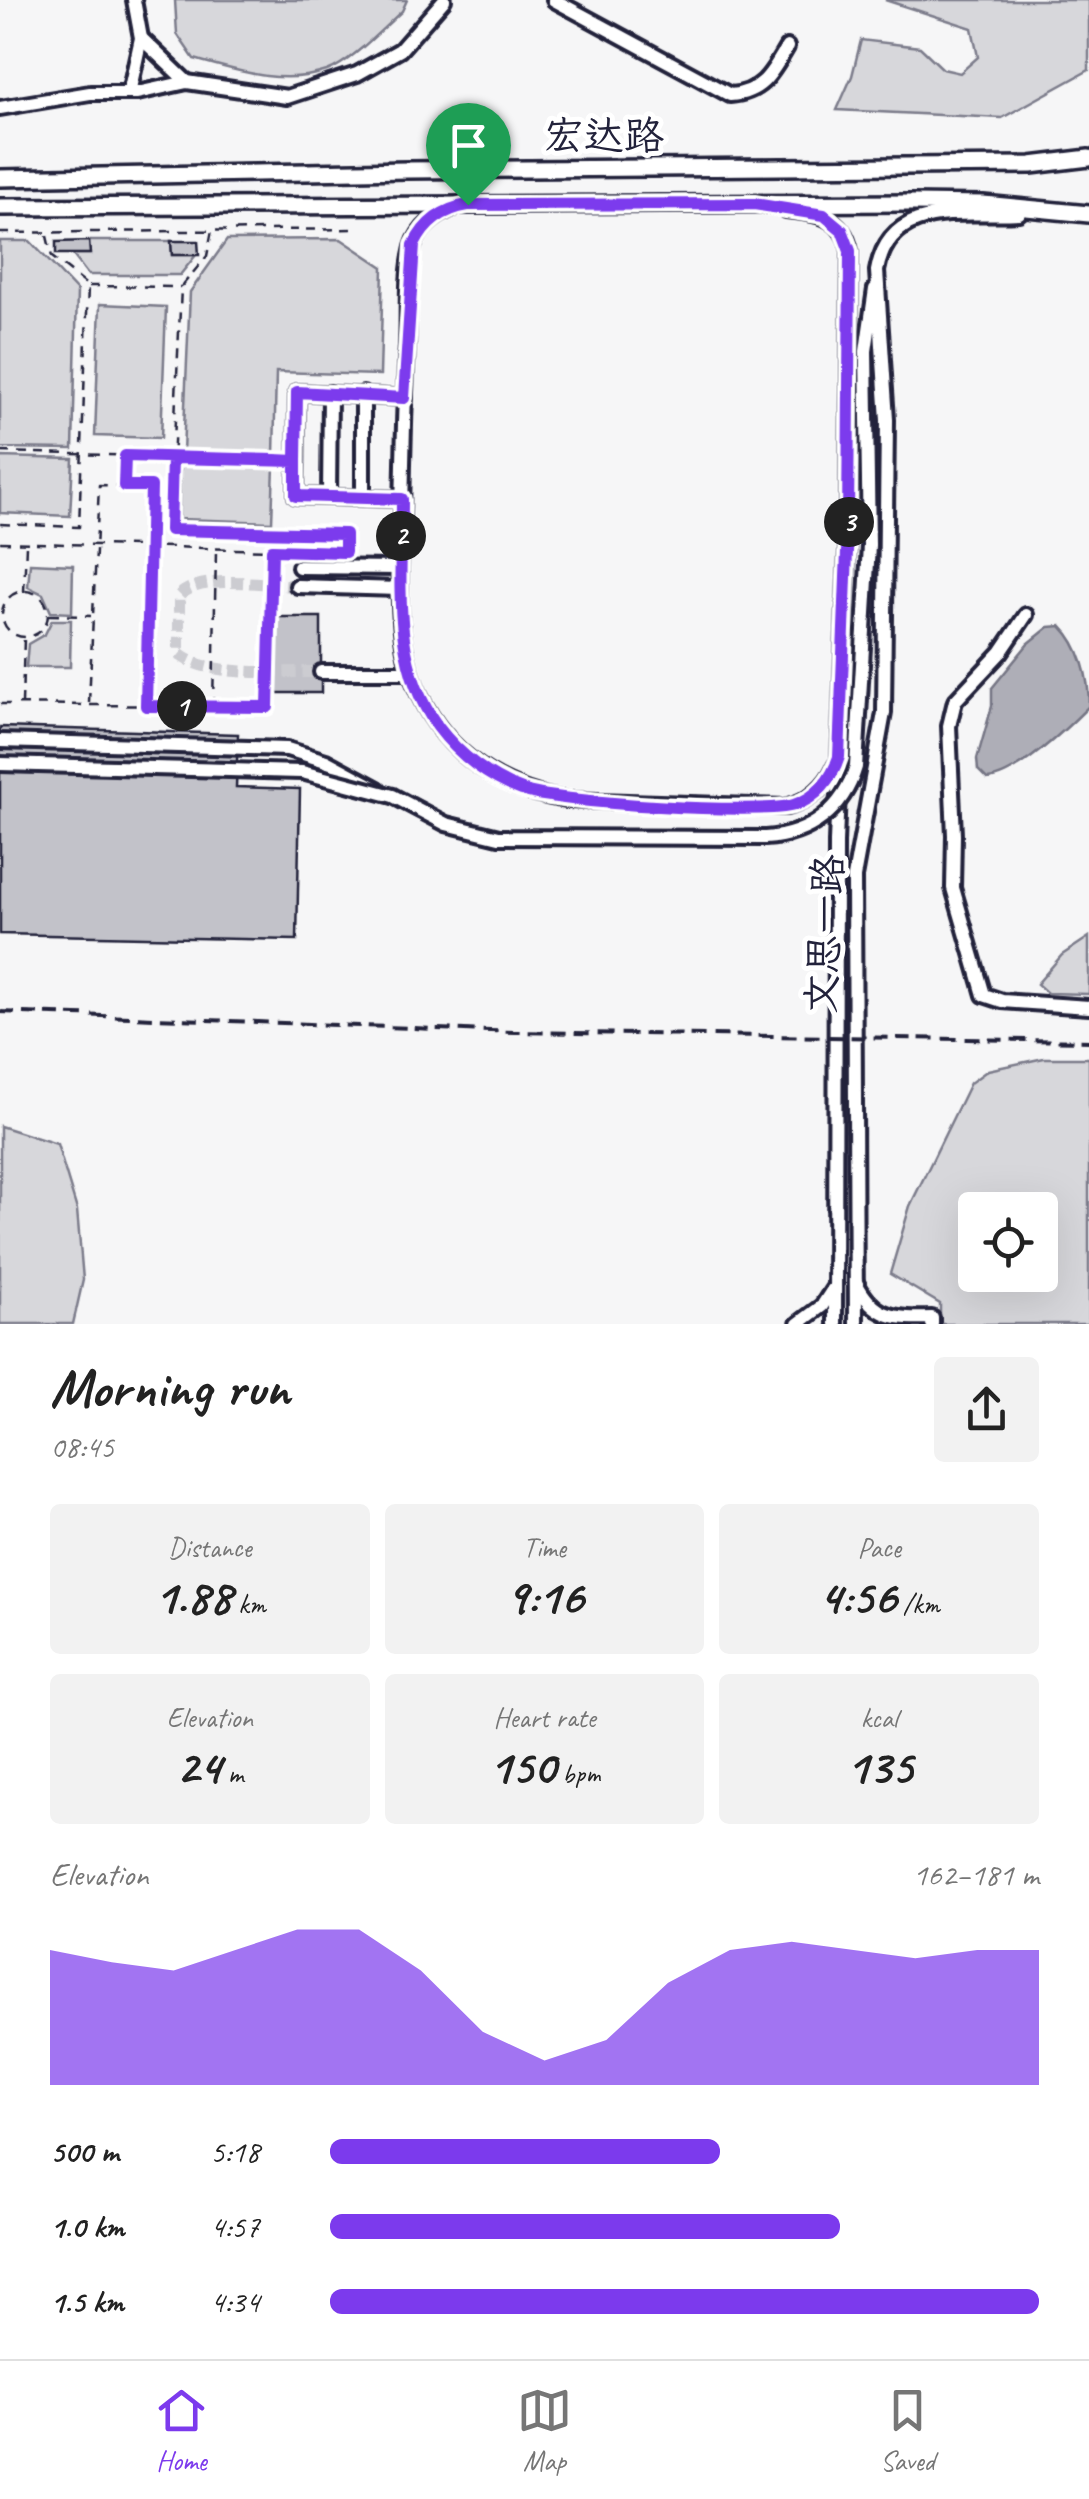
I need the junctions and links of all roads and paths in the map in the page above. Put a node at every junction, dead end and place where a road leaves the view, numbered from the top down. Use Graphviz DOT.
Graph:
graph roads {
  1 [pos="134,0"];
  2 [pos="444,0"];
  3 [pos="554,0"];
  4 [pos="142,38"];
  5 [pos="787,48"];
  6 [pos="187,82"];
  7 [pos="129,93"];
  8 [pos="0,108"];
  9 [pos="1084,160"];
  10 [pos="0,178"];
  11 [pos="754,204"];
  12 [pos="468,205"];
  13 [pos="0,207"];
  14 [pos="1050,210"];
  15 [pos="1089,213"];
  16 [pos="212,230"];
  17 [pos="358,230"];
  18 [pos="46,232"];
  19 [pos="0,233"];
  20 [pos="876,281"];
  21 [pos="88,286"];
  22 [pos="180,288"];
  23 [pos="330,393"];
  24 [pos="363,394"];
  25 [pos="404,398"];
  26 [pos="0,452"];
  27 [pos="83,455"];
  28 [pos="125,456"];
  29 [pos="172,458"];
  30 [pos="296,461"];
  31 [pos="124,486"];
  32 [pos="329,496"];
  33 [pos="363,498"];
  34 [pos="402,499"];
  35 [pos="0,524"];
  36 [pos="0,542"];
  37 [pos="26,544"];
  38 [pos="96,546"];
  39 [pos="149,548"];
  40 [pos="216,548"];
  41 [pos="272,550"];
  42 [pos="298,567"];
  43 [pos="400,568"];
  44 [pos="297,586"];
  45 [pos="400,589"];
  46 [pos="24,592"];
  47 [pos="1,613"];
  48 [pos="48,614"];
  49 [pos="1026,615"];
  50 [pos="92,616"];
  51 [pos="24,637"];
  52 [pos="320,672"];
  53 [pos="410,672"];
  54 [pos="0,704"];
  55 [pos="22,704"];
  56 [pos="89,704"];
  57 [pos="146,706"];
  58 [pos="213,707"];
  59 [pos="0,741"];
  60 [pos="839,757"];
  61 [pos="0,764"];
  62 [pos="393,796"];
  63 [pos="1089,1006"];
  64 [pos="856,1281"];
  65 [pos="835,1282"];
  66 [pos="798,1324"];
  67 [pos="835,1324"];
  68 [pos="856,1324"];
  69 [pos="932,1324"];
  1 -- 4 [label="street"];
  2 -- 6 [label="street"];
  3 -- 5 [label="street"];
  4 -- 6 [label="street"];
  4 -- 7 [label="street"];
  6 -- 7 [label="street"];
  7 -- 8 [label="street"];
  9 -- 10 [label="main road, 宏达路"];
  11 -- 12 [label="main road, 宏达路"];
  11 -- 14 [label="main road, 宏达路"];
  11 -- 60 [label="street, 文思一路"];
  12 -- 13 [label="main road, 宏达路"];
  12 -- 25 [label="street"];
  14 -- 15 [label="main road, 宏达路"];
  14 -- 20 [label="street, 文思一路"];
  16 -- 17 [label="path"];
  16 -- 18 [label="path"];
  16 -- 22 [label="path"];
  18 -- 19 [label="path"];
  18 -- 21 [label="path"];
  20 -- 62 [label="street, bridge"];
  20 -- 64 [label="street, 文思一路"];
  21 -- 22 [label="path"];
  21 -- 27 [label="path"];
  22 -- 29 [label="path"];
  23 -- 24 [label="street"];
  23 -- 30 [label="street"];
  23 -- 32 [label="street"];
  24 -- 25 [label="street"];
  24 -- 33 [label="street"];
  25 -- 34 [label="street"];
  26 -- 27 [label="path"];
  27 -- 28 [label="path"];
  27 -- 35 [label="path"];
  28 -- 29 [label="path"];
  28 -- 31 [label="path"];
  29 -- 30 [label="path"];
  29 -- 41 [label="path"];
  30 -- 32 [label="street"];
  31 -- 38 [label="path"];
  31 -- 39 [label="path"];
  32 -- 33 [label="street"];
  33 -- 34 [label="street"];
  34 -- 43 [label="street"];
  36 -- 37 [label="path"];
  37 -- 38 [label="path"];
  37 -- 46 [label="path"];
  38 -- 39 [label="path"];
  38 -- 50 [label="path"];
  39 -- 40 [label="path"];
  39 -- 57 [label="path"];
  40 -- 41 [label="path"];
  40 -- 58 [label="path"];
  41 -- 58 [label="path"];
  42 -- 43 [label="street"];
  43 -- 45 [label="street"];
  44 -- 45 [label="street"];
  45 -- 53 [label="street"];
  46 -- 47 [label="path"];
  46 -- 48 [label="path"];
  47 -- 51 [label="path"];
  48 -- 50 [label="path"];
  48 -- 51 [label="path"];
  49 -- 63 [label="street"];
  50 -- 56 [label="path"];
  51 -- 55 [label="path"];
  52 -- 53 [label="street"];
  53 -- 60 [label="street"];
  54 -- 55 [label="path"];
  55 -- 56 [label="path"];
  56 -- 57 [label="path"];
  57 -- 58 [label="path"];
  59 -- 62 [label="street, bridge"];
  60 -- 65 [label="street, 文思一路"];
  61 -- 62 [label="street, bridge"];
  64 -- 68 [label="street, 文思一路"];
  64 -- 69 [label="street"];
  65 -- 66 [label="street"];
  65 -- 67 [label="street, 文思一路"];
}
